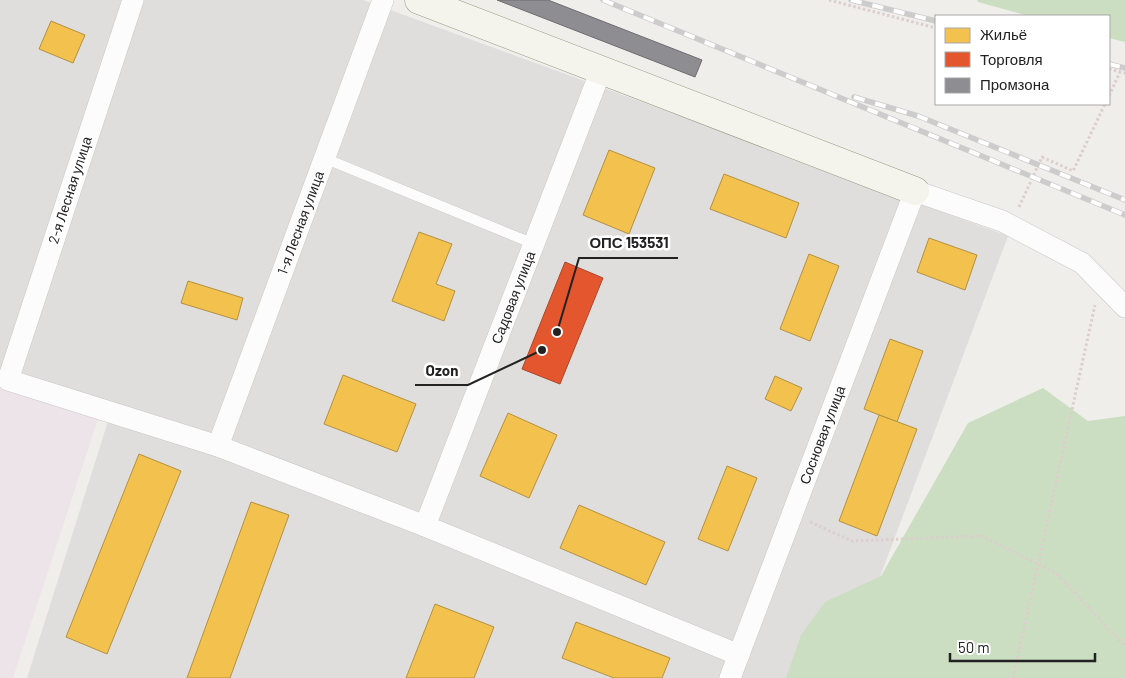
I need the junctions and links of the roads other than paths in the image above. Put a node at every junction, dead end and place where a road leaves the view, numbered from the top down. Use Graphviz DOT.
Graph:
graph roads {
  1 [pos="132,0"];
  2 [pos="383,0"];
  3 [pos="419,0"];
  4 [pos="601,70"];
  5 [pos="324,158"];
  6 [pos="915,192"];
  7 [pos="534,244"];
  8 [pos="1125,308"];
  9 [pos="218,446"];
  10 [pos="425,526"];
  11 [pos="739,655"];
  12 [pos="730,678"];
  1 -- 9 [label="street, 2-я Лесная улица"];
  2 -- 5 [label="street, 1-я Лесная улица"];
  3 -- 4 [label="street"];
  4 -- 6 [label="street"];
  4 -- 7 [label="street, Садовая улица"];
  5 -- 7 [label="lane"];
  5 -- 9 [label="street, 1-я Лесная улица"];
  6 -- 8 [label="street"];
  6 -- 11 [label="street, Сосновая улица"];
  7 -- 10 [label="street, Садовая улица"];
  9 -- 10 [label="street"];
  10 -- 11 [label="street"];
  11 -- 12 [label="street, Сосновая улица"];
}
